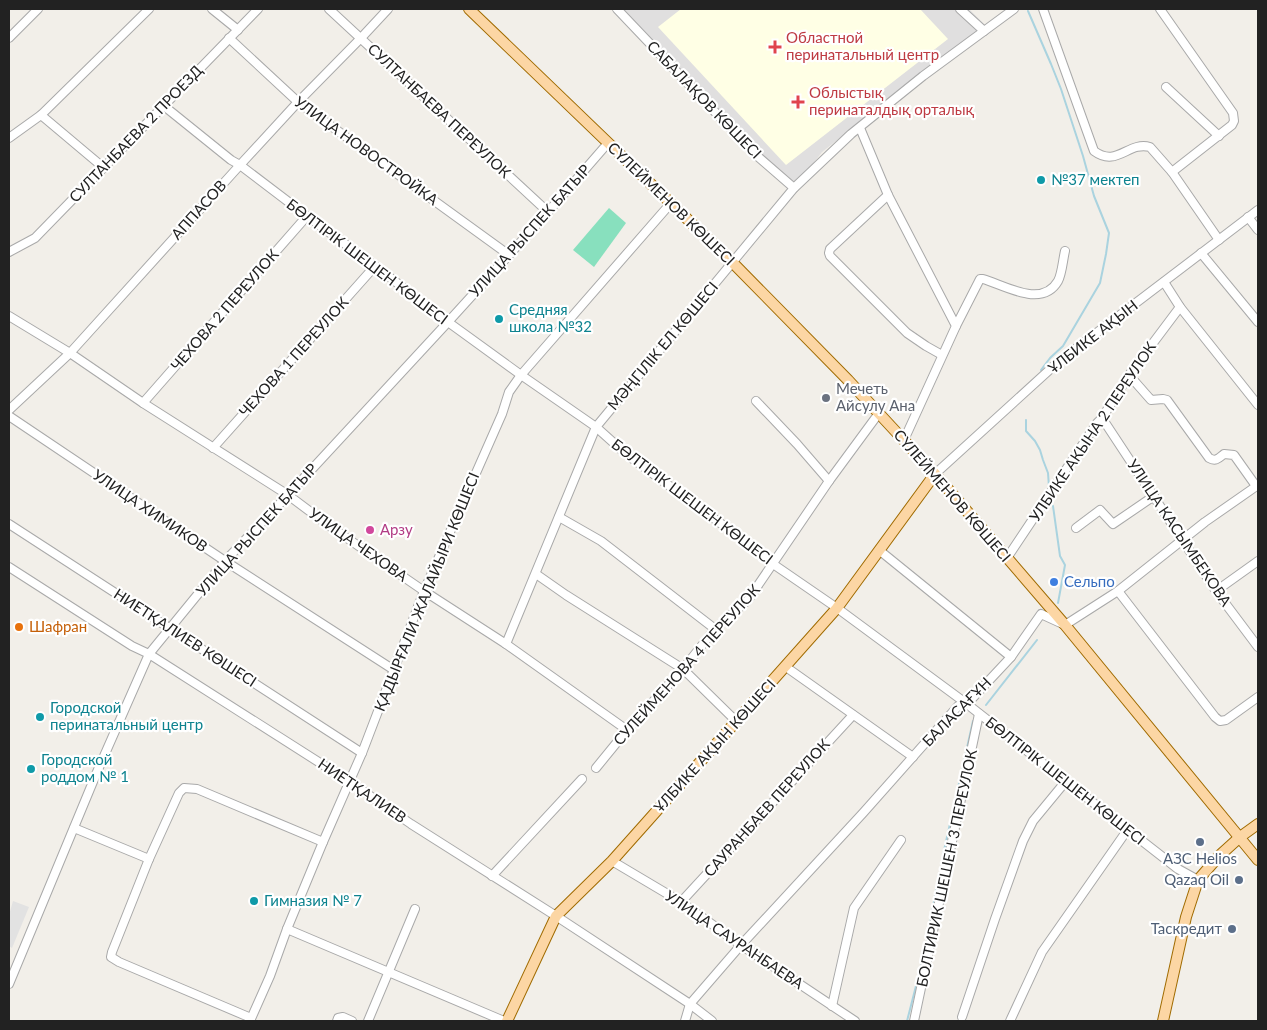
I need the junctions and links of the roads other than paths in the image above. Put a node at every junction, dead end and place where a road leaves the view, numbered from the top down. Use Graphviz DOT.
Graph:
graph roads {
  1 [pos="38,9"];
  2 [pos="149,9"];
  3 [pos="212,9"];
  4 [pos="258,9"];
  5 [pos="329,9"];
  6 [pos="388,9"];
  7 [pos="469,9"];
  8 [pos="617,9"];
  9 [pos="960,9"];
  10 [pos="1014,9"];
  11 [pos="1043,9"];
  12 [pos="1160,9"];
  13 [pos="238,30"];
  14 [pos="984,31"];
  15 [pos="9,38"];
  16 [pos="229,38"];
  17 [pos="361,38"];
  18 [pos="1166,87"];
  19 [pos="298,102"];
  20 [pos="164,106"];
  21 [pos="41,115"];
  22 [pos="860,128"];
  23 [pos="1219,136"];
  24 [pos="9,138"];
  25 [pos="608,143"];
  26 [pos="240,165"];
  27 [pos="104,168"];
  28 [pos="1172,172"];
  29 [pos="794,188"];
  30 [pos="888,195"];
  31 [pos="671,202"];
  32 [pos="1258,210"];
  33 [pos="548,212"];
  34 [pos="307,216"];
  35 [pos="1248,217"];
  36 [pos="1258,230"];
  37 [pos="1219,240"];
  38 [pos="1065,251"];
  39 [pos="9,252"];
  40 [pos="1201,253"];
  41 [pos="509,255"];
  42 [pos="733,263"];
  43 [pos="376,266"];
  44 [pos="1164,282"];
  45 [pos="1180,307"];
  46 [pos="9,316"];
  47 [pos="448,322"];
  48 [pos="1258,322"];
  49 [pos="956,326"];
  50 [pos="70,353"];
  51 [pos="942,355"];
  52 [pos="521,375"];
  53 [pos="1129,376"];
  54 [pos="756,401"];
  55 [pos="143,403"];
  56 [pos="1258,406"];
  57 [pos="9,410"];
  58 [pos="879,413"];
  59 [pos="9,416"];
  60 [pos="1102,418"];
  61 [pos="596,427"];
  62 [pos="904,440"];
  63 [pos="213,448"];
  64 [pos="935,474"];
  65 [pos="829,480"];
  66 [pos="1257,485"];
  67 [pos="288,495"];
  68 [pos="1154,496"];
  69 [pos="559,517"];
  70 [pos="9,524"];
  71 [pos="1076,528"];
  72 [pos="1182,539"];
  73 [pos="879,550"];
  74 [pos="1007,558"];
  75 [pos="225,561"];
  76 [pos="1258,561"];
  77 [pos="773,564"];
  78 [pos="9,567"];
  79 [pos="536,574"];
  80 [pos="424,591"];
  81 [pos="1118,591"];
  82 [pos="1216,591"];
  83 [pos="837,608"];
  84 [pos="1065,625"];
  85 [pos="170,628"];
  86 [pos="715,630"];
  87 [pos="506,644"];
  88 [pos="1258,645"];
  89 [pos="149,654"];
  90 [pos="1011,657"];
  91 [pos="786,667"];
  92 [pos="683,669"];
  93 [pos="394,670"];
  94 [pos="1258,697"];
  95 [pos="966,704"];
  96 [pos="979,714"];
  97 [pos="853,715"];
  98 [pos="737,722"];
  99 [pos="627,730"];
  100 [pos="362,753"];
  101 [pos="913,757"];
  102 [pos="596,768"];
  103 [pos="582,778"];
  104 [pos="1066,781"];
  105 [pos="350,782"];
  106 [pos="1258,824"];
  107 [pos="74,828"];
  108 [pos="1128,829"];
  109 [pos="1240,837"];
  110 [pos="901,840"];
  111 [pos="323,842"];
  112 [pos="149,860"];
  113 [pos="1258,860"];
  114 [pos="612,861"];
  115 [pos="492,876"];
  116 [pos="1198,880"];
  117 [pos="681,902"];
  118 [pos="415,909"];
  119 [pos="556,916"];
  120 [pos="287,929"];
  121 [pos="741,945"];
  122 [pos="389,972"];
  123 [pos="9,984"];
  124 [pos="690,1004"];
  125 [pos="832,1006"];
  126 [pos="962,1018"];
  127 [pos="251,1020"];
  128 [pos="337,1021"];
  129 [pos="352,1021"];
  130 [pos="368,1021"];
  131 [pos="506,1021"];
  132 [pos="685,1021"];
  133 [pos="712,1021"];
  134 [pos="854,1021"];
  135 [pos="914,1021"];
  136 [pos="1010,1021"];
  137 [pos="1163,1021"];
  1 -- 15 [label="street"];
  2 -- 21 [label="street"];
  3 -- 13 [label="street"];
  4 -- 13 [label="street, СУЛТАНБАЕВА 2 ПРОЕЗД"];
  5 -- 17 [label="street, СУЛТАНБАЕВА ПЕРЕУЛОК"];
  6 -- 17 [label="street, АППАСОВ"];
  7 -- 25 [label="main road, СҮЛЕЙМЕНОВ КӨШЕСІ"];
  8 -- 29 [label="street, САБАЛАҚОВ КӨШЕСІ"];
  9 -- 14 [label="street"];
  10 -- 14 [label="street, МӘҢГІЛІК ЕЛ КӨШЕСІ"];
  11 -- 28 [label="street"];
  12 -- 23 [label="street"];
  13 -- 16 [label="street, СУЛТАНБАЕВА 2 ПРОЕЗД"];
  14 -- 22 [label="street, МӘҢГІЛІК ЕЛ КӨШЕСІ"];
  16 -- 19 [label="street, УЛИЦА НОВОСТРОЙКА"];
  16 -- 20 [label="street, СУЛТАНБАЕВА 2 ПРОЕЗД"];
  17 -- 19 [label="street, АППАСОВ"];
  17 -- 33 [label="street, СУЛТАНБАЕВА ПЕРЕУЛОК"];
  18 -- 23 [label="street"];
  19 -- 26 [label="street, АППАСОВ"];
  19 -- 41 [label="street, УЛИЦА НОВОСТРОЙКА"];
  20 -- 26 [label="street, БӨЛТІРІК ШЕШЕН КӨШЕСІ"];
  20 -- 27 [label="street, СУЛТАНБАЕВА 2 ПРОЕЗД"];
  21 -- 24 [label="street"];
  21 -- 27 [label="street"];
  22 -- 29 [label="street, МӘҢГІЛІК ЕЛ КӨШЕСІ"];
  22 -- 30 [label="street"];
  23 -- 28 [label="street"];
  25 -- 31 [label="main road, СҮЛЕЙМЕНОВ КӨШЕСІ"];
  25 -- 33 [label="street, УЛИЦА РЫСПЕК БАТЫР"];
  26 -- 34 [label="street, БӨЛТІРІК ШЕШЕН КӨШЕСІ"];
  26 -- 50 [label="street, АППАСОВ"];
  27 -- 39 [label="street, СУЛТАНБАЕВА 2 ПРОЕЗД"];
  28 -- 37 [label="street"];
  29 -- 42 [label="street, МӘҢГІЛІК ЕЛ КӨШЕСІ"];
  30 -- 49 [label="street"];
  30 -- 51 [label="street"];
  31 -- 42 [label="main road, СҮЛЕЙМЕНОВ КӨШЕСІ"];
  31 -- 52 [label="street, ҚАДЫРҒАЛИ ЖАЛАЙЫРИ КӨШЕСІ"];
  32 -- 35 [label="street, ҰЛБИКЕ АҚЫН"];
  33 -- 41 [label="street, УЛИЦА РЫСПЕК БАТЫР"];
  34 -- 43 [label="street, БӨЛТІРІК ШЕШЕН КӨШЕСІ"];
  34 -- 55 [label="street, ЧЕХОВА 2 ПЕРЕУЛОК"];
  35 -- 36 [label="street"];
  35 -- 37 [label="street, ҰЛБИКЕ АҚЫН"];
  37 -- 40 [label="street, ҰЛБИКЕ АҚЫН"];
  38 -- 49 [label="street"];
  40 -- 44 [label="street, ҰЛБИКЕ АҚЫН"];
  40 -- 48 [label="street"];
  41 -- 47 [label="street, УЛИЦА РЫСПЕК БАТЫР"];
  42 -- 58 [label="main road, СҮЛЕЙМЕНОВ КӨШЕСІ"];
  42 -- 61 [label="street, МӘҢГІЛІК ЕЛ КӨШЕСІ"];
  43 -- 47 [label="street, БӨЛТІРІК ШЕШЕН КӨШЕСІ"];
  43 -- 63 [label="street, ЧЕХОВА 1 ПЕРЕУЛОК"];
  44 -- 45 [label="street"];
  44 -- 64 [label="street, ҰЛБИКЕ АҚЫН"];
  45 -- 53 [label="street, УЛБИКЕ АКЫНА 2 ПЕРЕУЛОК"];
  45 -- 56 [label="street"];
  46 -- 50 [label="street, УЛИЦА ЧЕХОВА"];
  47 -- 52 [label="street, БӨЛТІРІК ШЕШЕН КӨШЕСІ"];
  47 -- 67 [label="street, УЛИЦА РЫСПЕК БАТЫР"];
  49 -- 51 [label="street"];
  50 -- 55 [label="street, УЛИЦА ЧЕХОВА"];
  50 -- 57 [label="street, АППАСОВ"];
  51 -- 62 [label="street"];
  52 -- 61 [label="street, БӨЛТІРІК ШЕШЕН КӨШЕСІ"];
  52 -- 80 [label="street, ҚАДЫРҒАЛИ ЖАЛАЙЫРИ КӨШЕСІ"];
  53 -- 60 [label="street, УЛБИКЕ АКЫНА 2 ПЕРЕУЛОК"];
  53 -- 66 [label="street"];
  54 -- 65 [label="street"];
  55 -- 63 [label="street, УЛИЦА ЧЕХОВА"];
  58 -- 62 [label="main road, СҮЛЕЙМЕНОВ КӨШЕСІ"];
  58 -- 65 [label="street, СУЛЕЙМЕНОВА 4 ПЕРЕУЛОК"];
  59 -- 75 [label="street, УЛИЦА ХИМИКОВ"];
  60 -- 68 [label="street, УЛИЦА КАСЫМБЕКОВА"];
  60 -- 74 [label="street, УЛБИКЕ АКЫНА 2 ПЕРЕУЛОК"];
  61 -- 69 [label="street, МӘҢГІЛІК ЕЛ КӨШЕСІ"];
  61 -- 77 [label="street, БӨЛТІРІК ШЕШЕН КӨШЕСІ"];
  62 -- 64 [label="main road, СҮЛЕЙМЕНОВ КӨШЕСІ"];
  63 -- 67 [label="street, УЛИЦА ЧЕХОВА"];
  64 -- 73 [label="main road, ҰЛБИКЕ АҚЫН КӨШЕСІ"];
  64 -- 74 [label="main road, СҮЛЕЙМЕНОВ КӨШЕСІ"];
  65 -- 77 [label="street, СУЛЕЙМЕНОВА 4 ПЕРЕУЛОК"];
  66 -- 72 [label="street"];
  67 -- 75 [label="street, УЛИЦА РЫСПЕК БАТЫР"];
  67 -- 80 [label="street, УЛИЦА ЧЕХОВА"];
  68 -- 71 [label="street"];
  68 -- 72 [label="street, УЛИЦА КАСЫМБЕКОВА"];
  69 -- 79 [label="street, МӘҢГІЛІК ЕЛ КӨШЕСІ"];
  69 -- 86 [label="street"];
  70 -- 85 [label="street, НИЕТҚАЛИЕВ КӨШЕСІ"];
  72 -- 81 [label="street"];
  72 -- 82 [label="street, УЛИЦА КАСЫМБЕКОВА"];
  73 -- 83 [label="main road, ҰЛБИКЕ АҚЫН КӨШЕСІ"];
  73 -- 90 [label="street"];
  74 -- 84 [label="main road, СҮЛЕЙМЕНОВ КӨШЕСІ"];
  75 -- 85 [label="street, УЛИЦА РЫСПЕК БАТЫР"];
  75 -- 93 [label="street, УЛИЦА ХИМИКОВ"];
  76 -- 82 [label="street"];
  77 -- 83 [label="street, БӨЛТІРІК ШЕШЕН КӨШЕСІ"];
  77 -- 86 [label="street, СУЛЕЙМЕНОВА 4 ПЕРЕУЛОК"];
  78 -- 89 [label="street, НИЕТҚАЛИЕВ"];
  79 -- 87 [label="street, МӘҢГІЛІК ЕЛ КӨШЕСІ"];
  79 -- 92 [label="street"];
  80 -- 87 [label="street, УЛИЦА ЧЕХОВА"];
  80 -- 93 [label="street, ҚАДЫРҒАЛИ ЖАЛАЙЫРИ КӨШЕСІ"];
  81 -- 84 [label="street"];
  81 -- 94 [label="street"];
  82 -- 88 [label="street, УЛИЦА КАСЫМБЕКОВА"];
  83 -- 91 [label="main road, ҰЛБИКЕ АҚЫН КӨШЕСІ"];
  83 -- 95 [label="street, БӨЛТІРІК ШЕШЕН КӨШЕСІ"];
  84 -- 90 [label="street, БАЛАСАҒҰН"];
  84 -- 109 [label="main road, СҮЛЕЙМЕНОВ КӨШЕСІ"];
  85 -- 89 [label="street, УЛИЦА РЫСПЕК БАТЫР"];
  85 -- 100 [label="street, НИЕТҚАЛИЕВ КӨШЕСІ"];
  86 -- 92 [label="street, СУЛЕЙМЕНОВА 4 ПЕРЕУЛОК"];
  87 -- 99 [label="street, УЛИЦА ЧЕХОВА"];
  89 -- 105 [label="street, НИЕТҚАЛИЕВ"];
  89 -- 107 [label="street, УЛИЦА РЫСПЕК БАТЫР"];
  90 -- 95 [label="street, БАЛАСАҒҰН"];
  91 -- 97 [label="street"];
  91 -- 98 [label="main road, ҰЛБИКЕ АҚЫН КӨШЕСІ"];
  92 -- 98 [label="street"];
  92 -- 99 [label="street, СУЛЕЙМЕНОВА 4 ПЕРЕУЛОК"];
  93 -- 100 [label="street, ҚАДЫРҒАЛИ ЖАЛАЙЫРИ КӨШЕСІ"];
  95 -- 96 [label="street, БӨЛТІРІК ШЕШЕН КӨШЕСІ"];
  95 -- 101 [label="street, БАЛАСАҒҰН"];
  96 -- 104 [label="street, БӨЛТІРІК ШЕШЕН КӨШЕСІ"];
  96 -- 135 [label="street, БОЛТИРИК ШЕШЕН 3 ПЕРЕУЛОК"];
  97 -- 101 [label="street"];
  97 -- 117 [label="street, САУРАНБАЕВ ПЕРЕУЛОК"];
  98 -- 114 [label="main road, ҰЛБИКЕ АҚЫН КӨШЕСІ"];
  99 -- 102 [label="street, СУЛЕЙМЕНОВА 4 ПЕРЕУЛОК"];
  100 -- 105 [label="street, ҚАДЫРҒАЛИ ЖАЛАЙЫРИ КӨШЕСІ"];
  101 -- 121 [label="street, БАЛАСАҒҰН"];
  103 -- 115 [label="street"];
  104 -- 108 [label="street, БӨЛТІРІК ШЕШЕН КӨШЕСІ"];
  104 -- 126 [label="street"];
  105 -- 111 [label="street, ҚАДЫРҒАЛИ ЖАЛАЙЫРИ КӨШЕСІ"];
  105 -- 115 [label="street, НИЕТҚАЛИЕВ"];
  106 -- 109 [label="main road"];
  107 -- 112 [label="street"];
  107 -- 123 [label="street, УЛИЦА РЫСПЕК БАТЫР"];
  108 -- 116 [label="street, БӨЛТІРІК ШЕШЕН КӨШЕСІ"];
  108 -- 136 [label="street"];
  109 -- 113 [label="main road, СҮЛЕЙМЕНОВ КӨШЕСІ"];
  109 -- 116 [label="main road"];
  110 -- 125 [label="street"];
  111 -- 112 [label="street"];
  111 -- 120 [label="street, ҚАДЫРҒАЛИ ЖАЛАЙЫРИ КӨШЕСІ"];
  112 -- 127 [label="street"];
  114 -- 117 [label="street, УЛИЦА САУРАНБАЕВА"];
  114 -- 119 [label="main road, ҰЛБИКЕ АҚЫН КӨШЕСІ"];
  115 -- 119 [label="street, НИЕТҚАЛИЕВ"];
  116 -- 137 [label="main road"];
  117 -- 121 [label="street, УЛИЦА САУРАНБАЕВА"];
  118 -- 122 [label="street"];
  119 -- 124 [label="street, НИЕТҚАЛИЕВ"];
  119 -- 131 [label="main road, ҰЛБИКЕ АҚЫН КӨШЕСІ"];
  120 -- 122 [label="street"];
  120 -- 127 [label="street, ҚАДЫРҒАЛИ ЖАЛАЙЫРИ КӨШЕСІ"];
  121 -- 124 [label="street, БАЛАСАҒҰН"];
  121 -- 125 [label="street, УЛИЦА САУРАНБАЕВА"];
  122 -- 130 [label="street"];
  122 -- 131 [label="street"];
  124 -- 132 [label="street"];
  124 -- 133 [label="street, НИЕТҚАЛИЕВ"];
  125 -- 134 [label="street, УЛИЦА САУРАНБАЕВА"];
  128 -- 129 [label="street"];
}
